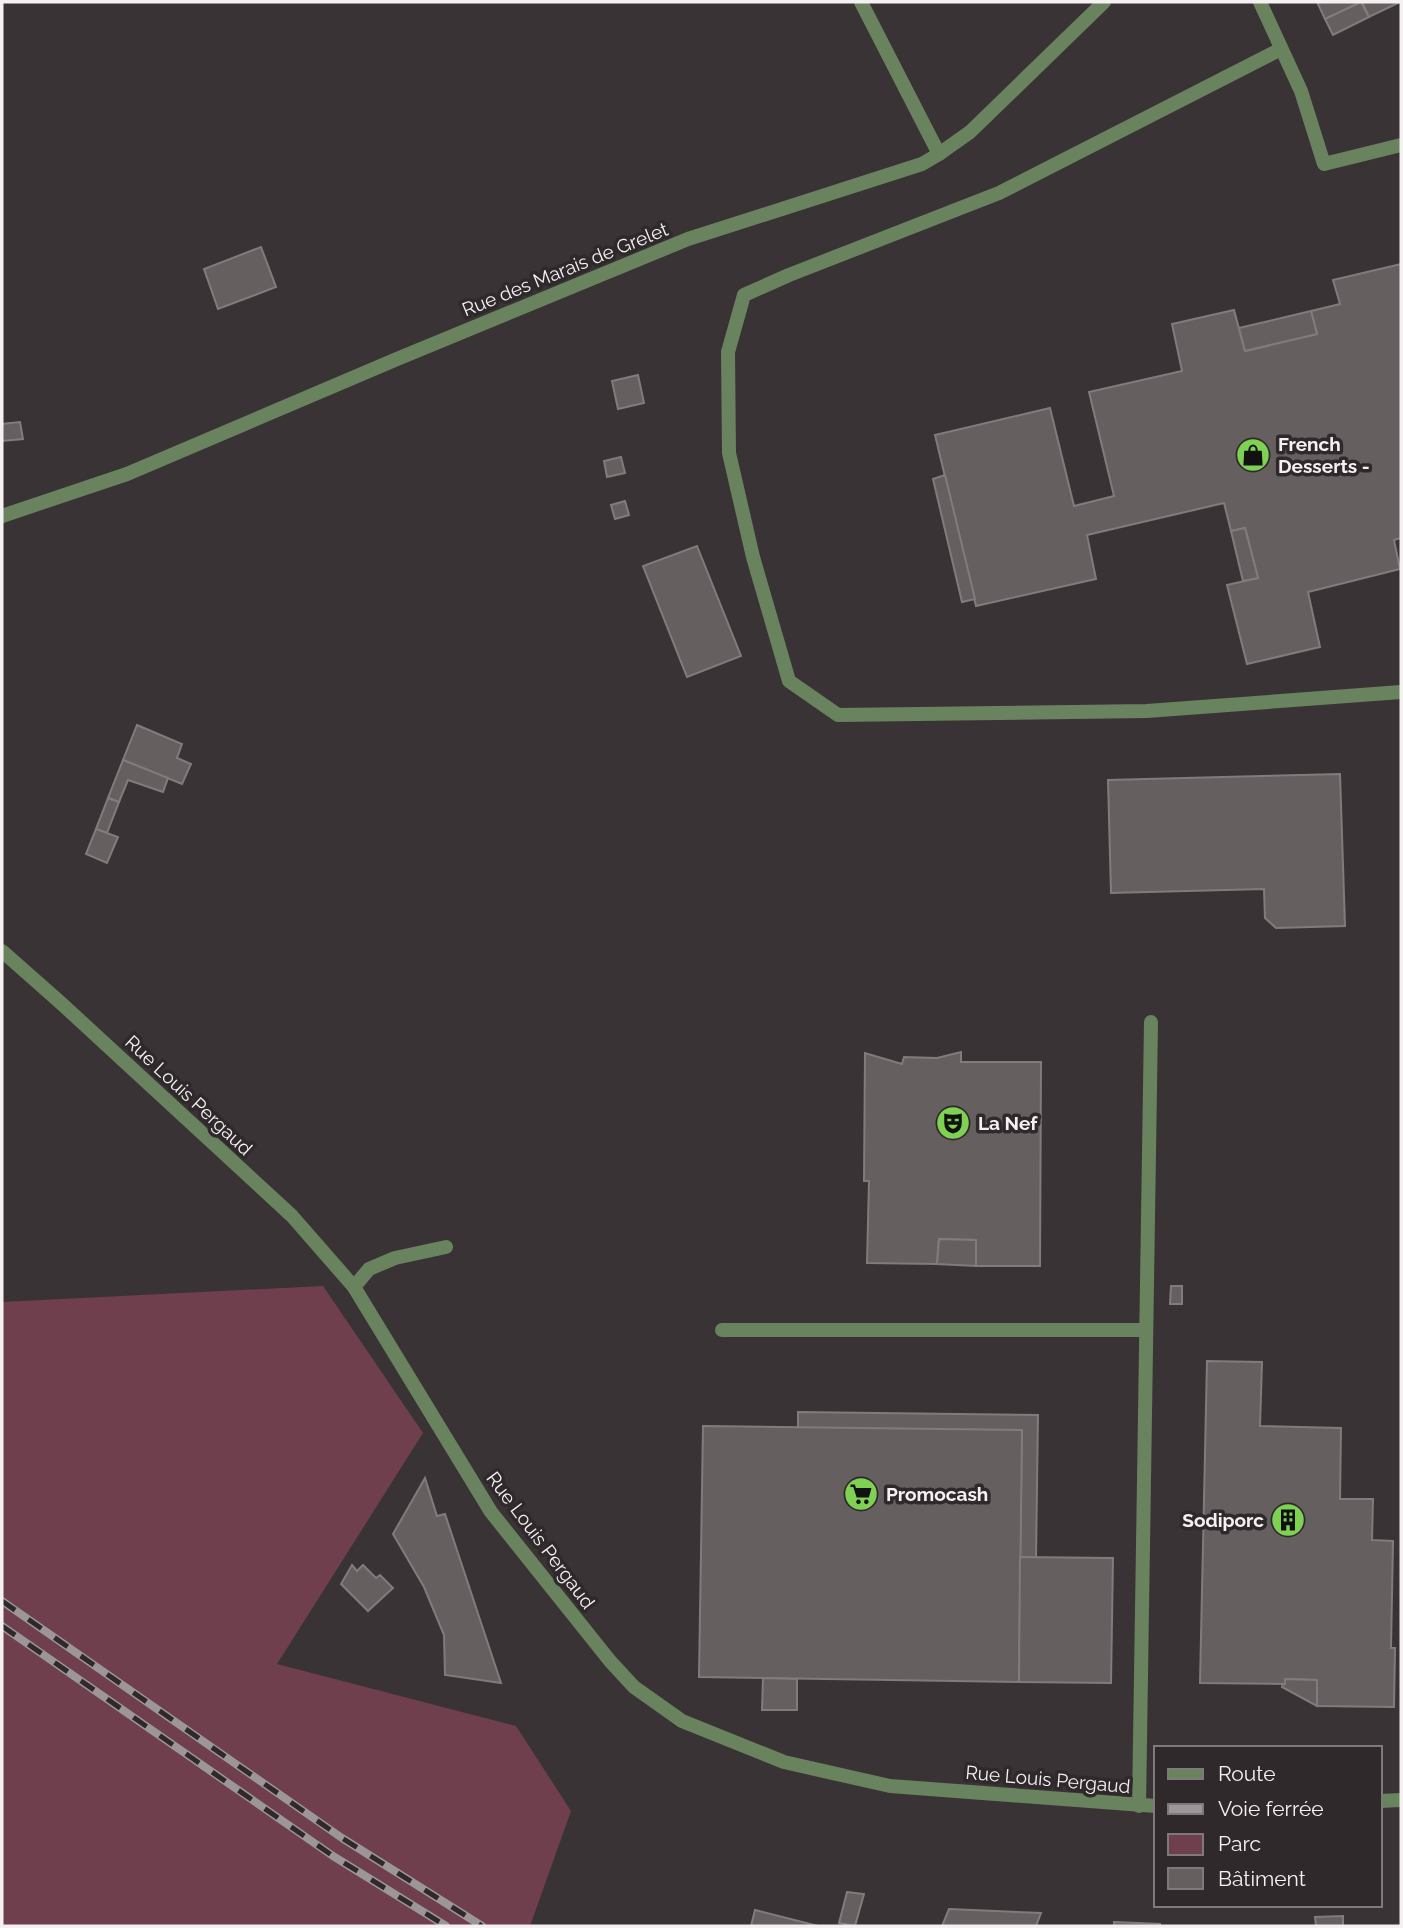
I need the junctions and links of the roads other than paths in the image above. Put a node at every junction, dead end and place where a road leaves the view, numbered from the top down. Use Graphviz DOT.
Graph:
graph roads {
  1 [pos="861,2"];
  2 [pos="1104,2"];
  3 [pos="1260,2"];
  4 [pos="1281,48"];
  5 [pos="1401,145"];
  6 [pos="939,154"];
  7 [pos="2,516"];
  8 [pos="1401,692"];
  9 [pos="2,951"];
  10 [pos="1151,1022"];
  11 [pos="446,1247"];
  12 [pos="354,1287"];
  13 [pos="722,1330"];
  14 [pos="1146,1330"];
  15 [pos="1401,1800"];
  16 [pos="1382,1801"];
  17 [pos="1139,1806"];
  18 [pos="1154,1806"];
  1 -- 6 [label="street"];
  2 -- 6 [label="street, Rue des Marais de Grelet"];
  3 -- 4 [label="street"];
  4 -- 5 [label="street"];
  4 -- 8 [label="street"];
  6 -- 7 [label="street, Rue des Marais de Grelet"];
  9 -- 12 [label="street, Rue Louis Pergaud"];
  10 -- 14 [label="street"];
  11 -- 12 [label="street"];
  12 -- 17 [label="street, Rue Louis Pergaud"];
  13 -- 14 [label="street"];
  14 -- 17 [label="street"];
  15 -- 16 [label="street"];
  17 -- 18 [label="street, Rue Louis Pergaud"];
}
